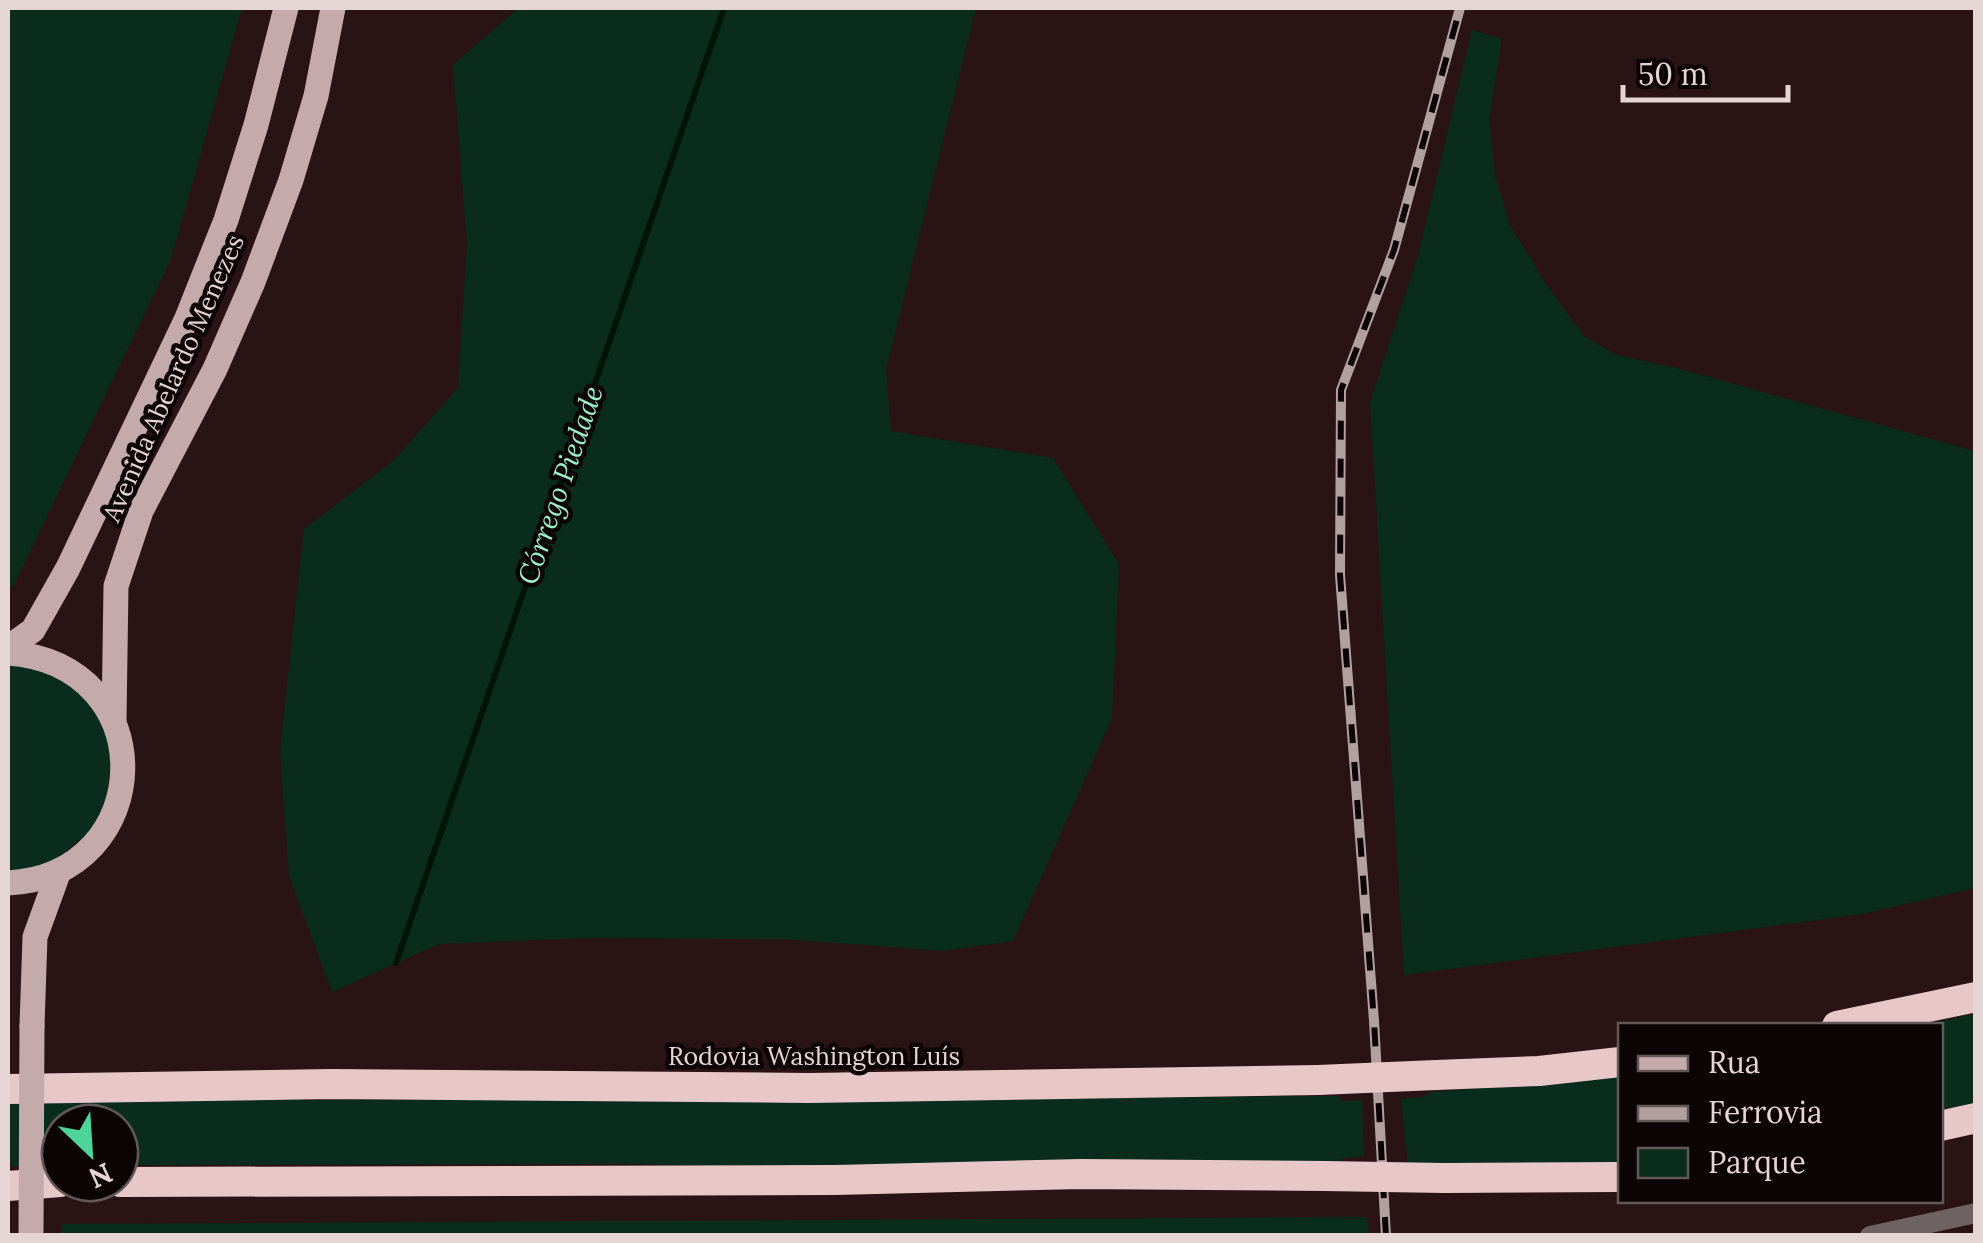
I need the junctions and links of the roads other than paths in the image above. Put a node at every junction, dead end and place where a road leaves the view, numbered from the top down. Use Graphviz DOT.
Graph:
graph roads {
  1 [pos="286,8"];
  2 [pos="333,8"];
  3 [pos="8,651"];
  4 [pos="114,720"];
  5 [pos="59,871"];
  6 [pos="8,883"];
  7 [pos="1976,998"];
  8 [pos="1852,1023"];
  9 [pos="1618,1062"];
  10 [pos="8,1088"];
  11 [pos="1976,1118"];
  12 [pos="1943,1125"];
  13 [pos="1618,1177"];
  14 [pos="140,1182"];
  15 [pos="40,1183"];
  16 [pos="8,1184"];
  17 [pos="1976,1213"];
  18 [pos="31,1233"];
  19 [pos="1895,1234"];
  20 [pos="1870,1236"];
  1 -- 3 [label="main road, Avenida Abelardo Menezes"];
  2 -- 4 [label="main road, Avenida Abelardo Menezes"];
  3 -- 4 [label="main road"];
  4 -- 5 [label="main road, Avenida Abelardo Menezes"];
  5 -- 6 [label="main road"];
  5 -- 18 [label="main road, bridge"];
  7 -- 8 [label="highway"];
  9 -- 10 [label="highway, Rodovia Washington Luís, bridge"];
  11 -- 12 [label="highway"];
  13 -- 14 [label="highway, bridge"];
  15 -- 16 [label="highway"];
  17 -- 19 [label="street"];
  19 -- 20 [label="street"];
}
